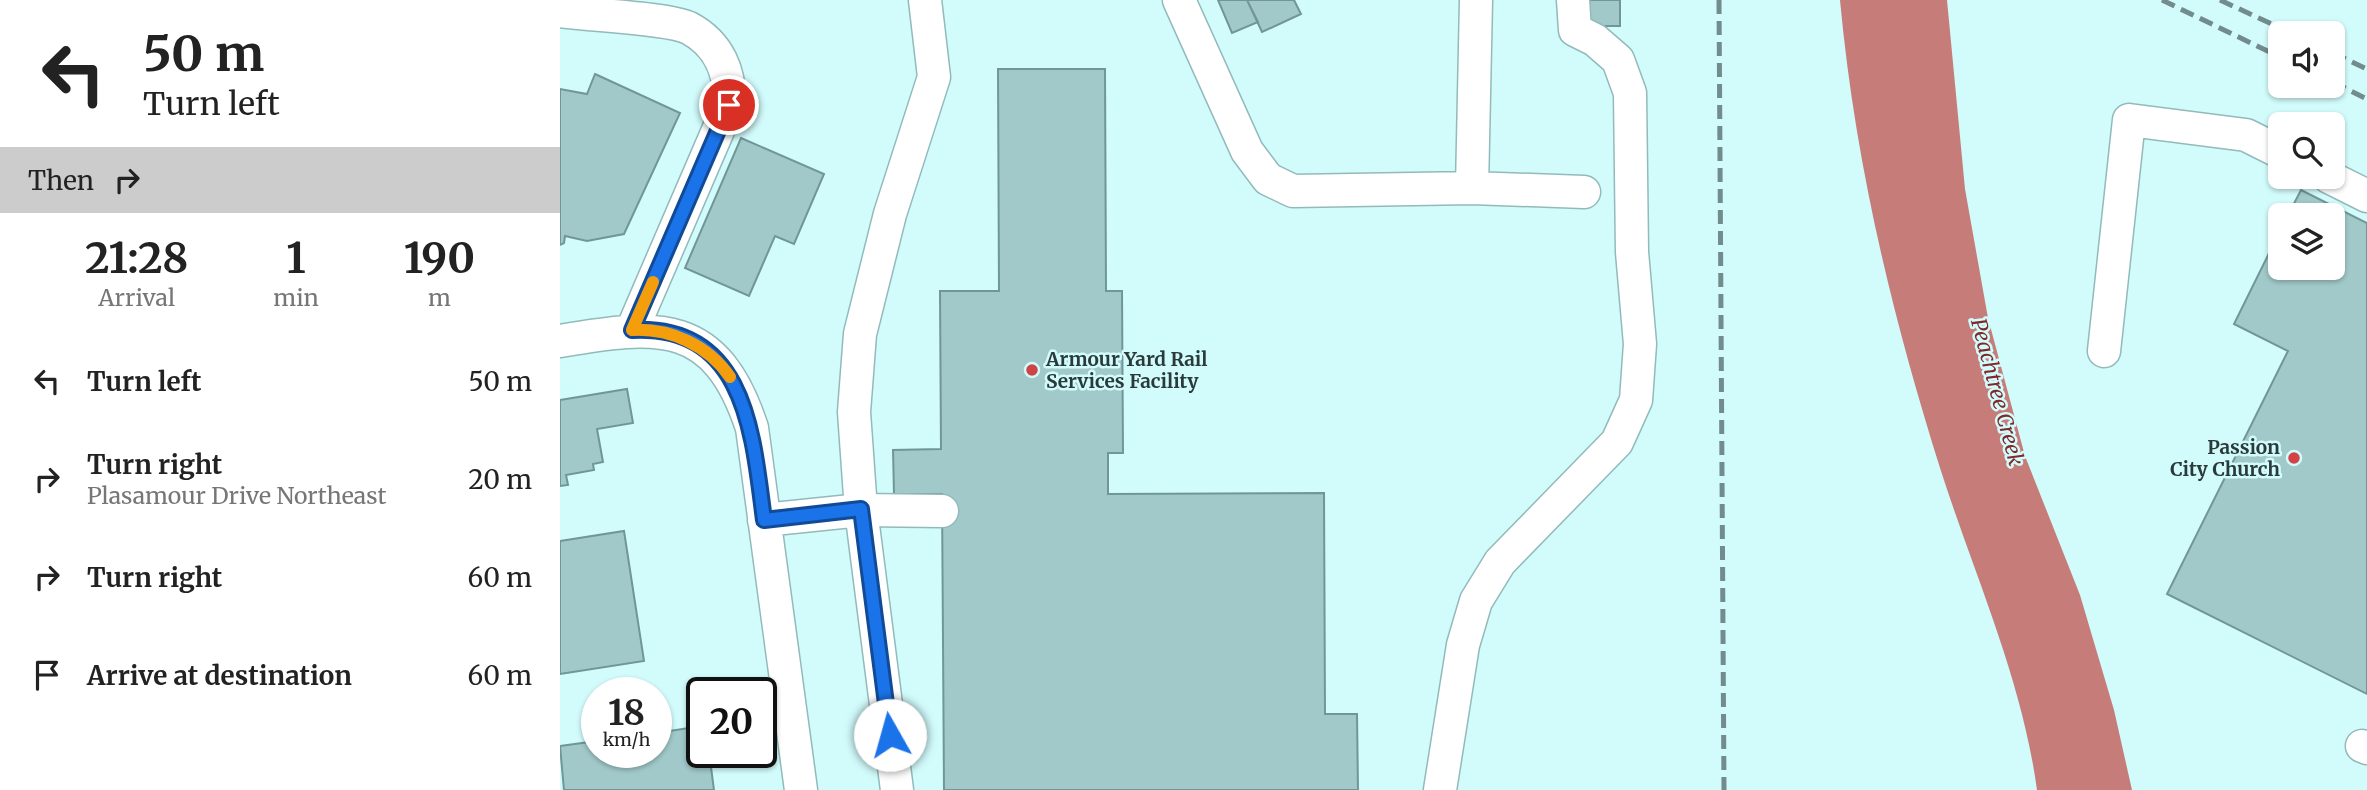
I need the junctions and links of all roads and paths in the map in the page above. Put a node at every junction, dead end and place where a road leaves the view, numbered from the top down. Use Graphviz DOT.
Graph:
graph roads {
  1 [pos="925,0"];
  2 [pos="1179,0"];
  3 [pos="1476,0"];
  4 [pos="1573,0"];
  5 [pos="604,8"];
  6 [pos="560,11"];
  7 [pos="2268,146"];
  8 [pos="2345,185"];
  9 [pos="1472,188"];
  10 [pos="1584,192"];
  11 [pos="2367,196"];
  12 [pos="632,330"];
  13 [pos="560,341"];
  14 [pos="2105,351"];
  15 [pos="861,509"];
  16 [pos="942,511"];
  17 [pos="764,520"];
  18 [pos="801,790"];
  19 [pos="897,790"];
  20 [pos="1440,790"];
  1 -- 15 [label="street"];
  2 -- 9 [label="street"];
  3 -- 9 [label="street"];
  4 -- 20 [label="street"];
  5 -- 6 [label="street"];
  5 -- 12 [label="street"];
  7 -- 14 [label="street"];
  8 -- 11 [label="street"];
  9 -- 10 [label="street"];
  12 -- 13 [label="street"];
  12 -- 17 [label="street"];
  15 -- 16 [label="street"];
  15 -- 17 [label="street"];
  15 -- 19 [label="street"];
  17 -- 18 [label="street"];
}
